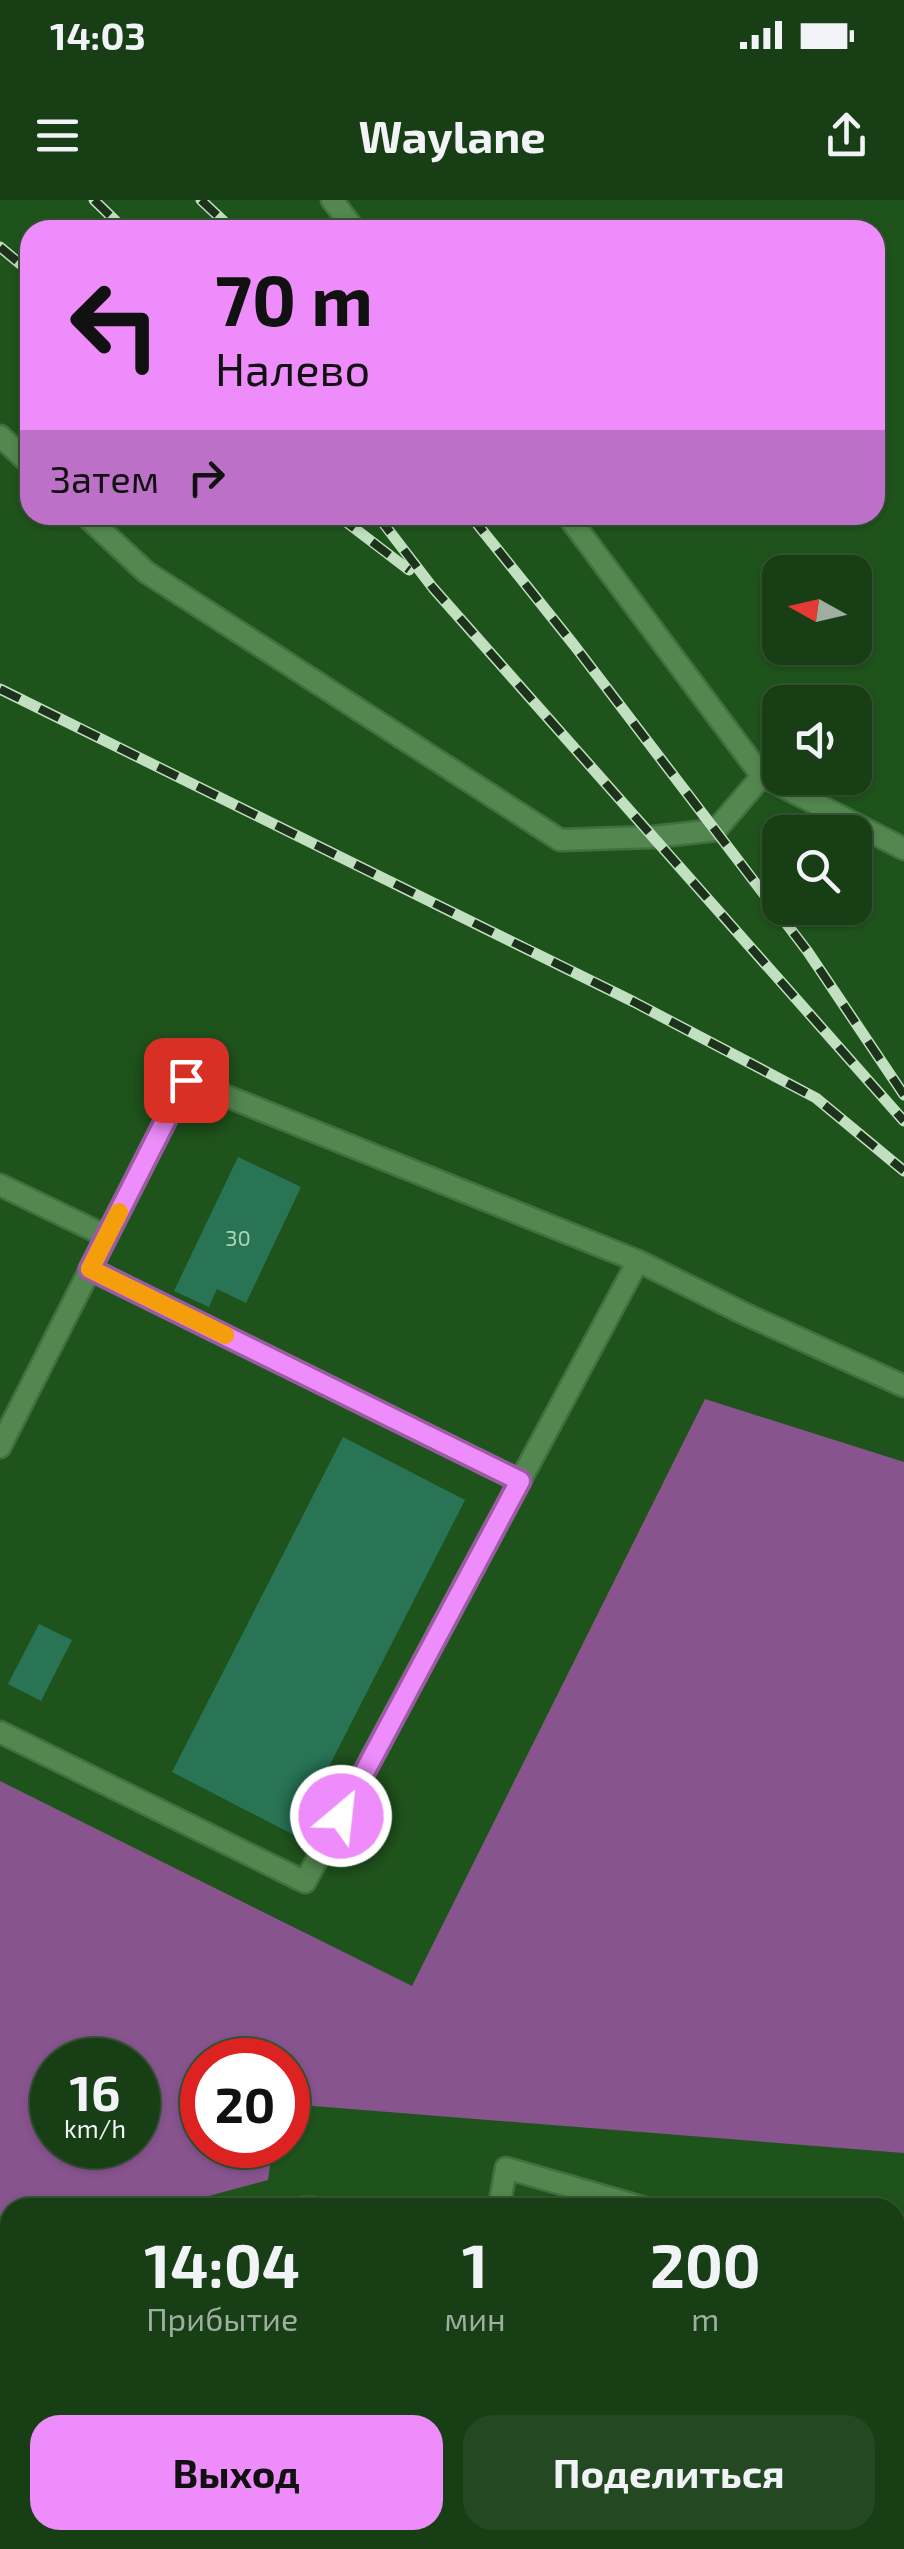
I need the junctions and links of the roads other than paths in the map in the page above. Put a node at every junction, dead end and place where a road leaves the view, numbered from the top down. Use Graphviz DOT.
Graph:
graph roads {
  1 [pos="332,200"];
  2 [pos="347,220"];
  3 [pos="0,436"];
  4 [pos="20,455"];
  5 [pos="96,525"];
  6 [pos="574,525"];
  7 [pos="762,776"];
  8 [pos="799,795"];
  9 [pos="904,849"];
  10 [pos="0,1185"];
  11 [pos="106,1236"];
  12 [pos="638,1261"];
  13 [pos="90,1269"];
  14 [pos="904,1386"];
  15 [pos="0,1447"];
  16 [pos="520,1481"];
  17 [pos="0,1732"];
  18 [pos="501,2198"];
  19 [pos="610,2198"];
  1 -- 2 [label="lane"];
  3 -- 4 [label="lane"];
  5 -- 7 [label="lane"];
  6 -- 7 [label="lane"];
  8 -- 9 [label="lane"];
  10 -- 11 [label="lane"];
  11 -- 12 [label="lane"];
  11 -- 13 [label="lane"];
  12 -- 14 [label="lane"];
  12 -- 16 [label="lane"];
  13 -- 15 [label="lane"];
  13 -- 16 [label="lane"];
  16 -- 17 [label="lane"];
  18 -- 19 [label="lane"];
}
